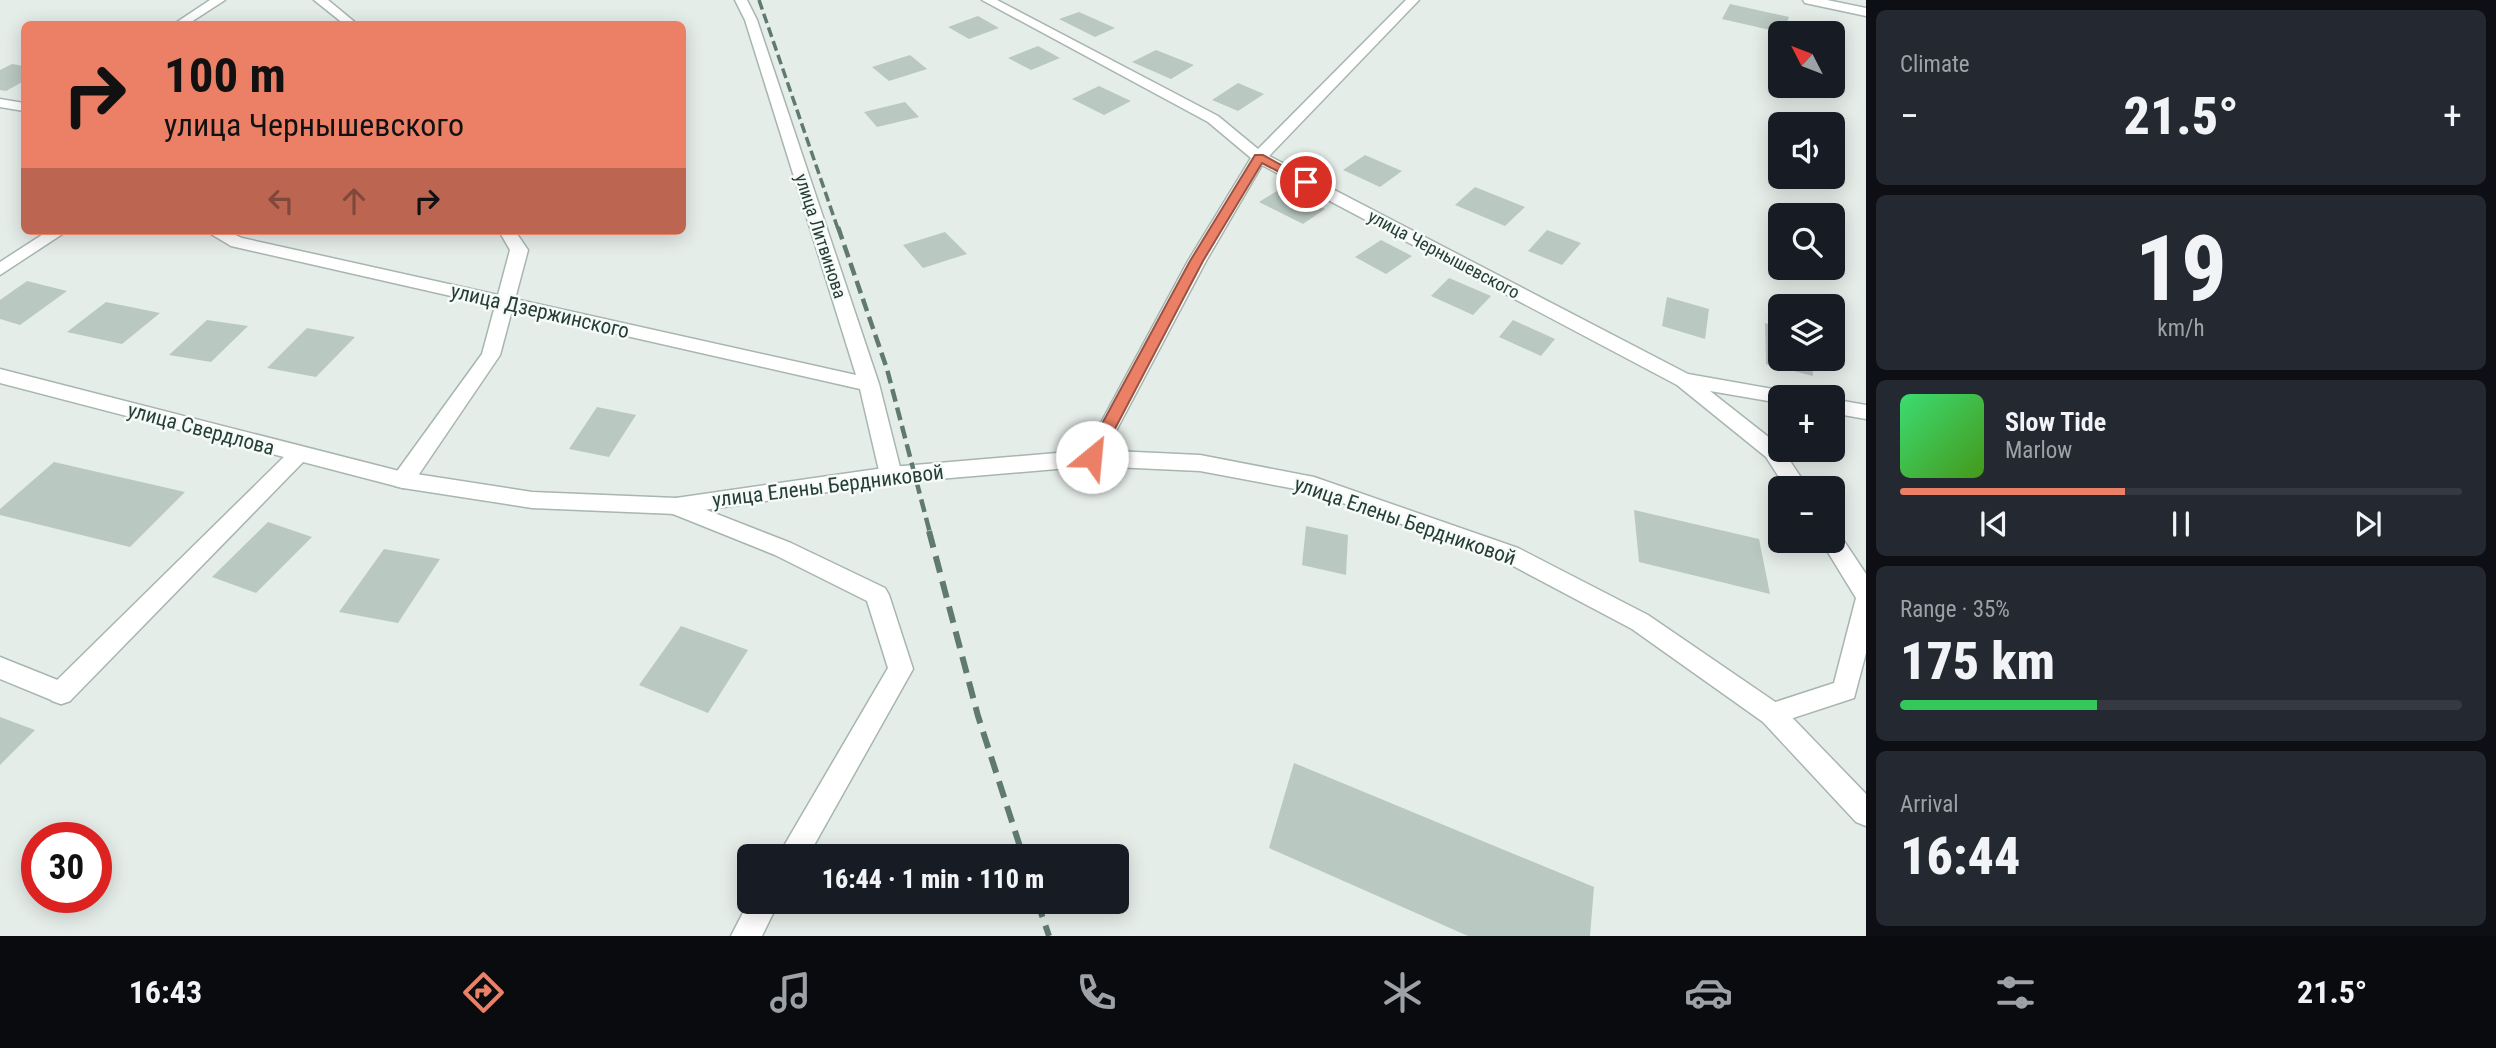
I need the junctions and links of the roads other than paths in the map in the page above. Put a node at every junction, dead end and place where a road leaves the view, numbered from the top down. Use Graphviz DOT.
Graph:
graph roads {
  1 [pos="219,0"];
  2 [pos="320,0"];
  3 [pos="741,0"];
  4 [pos="988,0"];
  5 [pos="1413,0"];
  6 [pos="1809,0"];
  7 [pos="1866,12"];
  8 [pos="185,21"];
  9 [pos="347,21"];
  10 [pos="0,103"];
  11 [pos="21,106"];
  12 [pos="1259,157"];
  13 [pos="52,235"];
  14 [pos="222,235"];
  15 [pos="510,235"];
  16 [pos="0,270"];
  17 [pos="505,304"];
  18 [pos="0,376"];
  19 [pos="1684,380"];
  20 [pos="869,384"];
  21 [pos="1768,394"];
  22 [pos="1845,408"];
  23 [pos="1866,412"];
  24 [pos="299,454"];
  25 [pos="1092,457"];
  26 [pos="891,475"];
  27 [pos="1789,476"];
  28 [pos="403,480"];
  29 [pos="676,506"];
  30 [pos="1840,553"];
  31 [pos="1866,593"];
  32 [pos="1866,601"];
  33 [pos="0,668"];
  34 [pos="1772,714"];
  35 [pos="1866,813"];
  36 [pos="799,844"];
  37 [pos="758,914"];
  38 [pos="746,936"];
  1 -- 8 [label="street"];
  2 -- 9 [label="street"];
  3 -- 20 [label="street, улица Литвинова"];
  4 -- 12 [label="street, улица Чернышевского"];
  5 -- 12 [label="street"];
  6 -- 7 [label="street"];
  10 -- 11 [label="street"];
  12 -- 19 [label="street, улица Чернышевского"];
  12 -- 25 [label="street"];
  13 -- 16 [label="street"];
  14 -- 17 [label="street, улица Дзержинского"];
  15 -- 17 [label="street"];
  17 -- 20 [label="street, улица Дзержинского"];
  17 -- 28 [label="street"];
  18 -- 24 [label="street, улица Свердлова"];
  19 -- 21 [label="street, улица Чернышевского"];
  19 -- 27 [label="street, улица Чернышевского"];
  20 -- 26 [label="street, улица Литвинова"];
  22 -- 23 [label="street"];
  24 -- 28 [label="street, улица Свердлова"];
  24 -- 33 [label="street"];
  25 -- 26 [label="street, улица Елены Бердниковой"];
  25 -- 34 [label="street, улица Елены Бердниковой"];
  26 -- 29 [label="street, улица Елены Бердниковой"];
  28 -- 29 [label="street, улица Елены Бердниковой"];
  29 -- 36 [label="street"];
  30 -- 31 [label="street"];
  32 -- 34 [label="street"];
  34 -- 35 [label="street, улица Елены Бердниковой"];
  37 -- 38 [label="street"];
}
